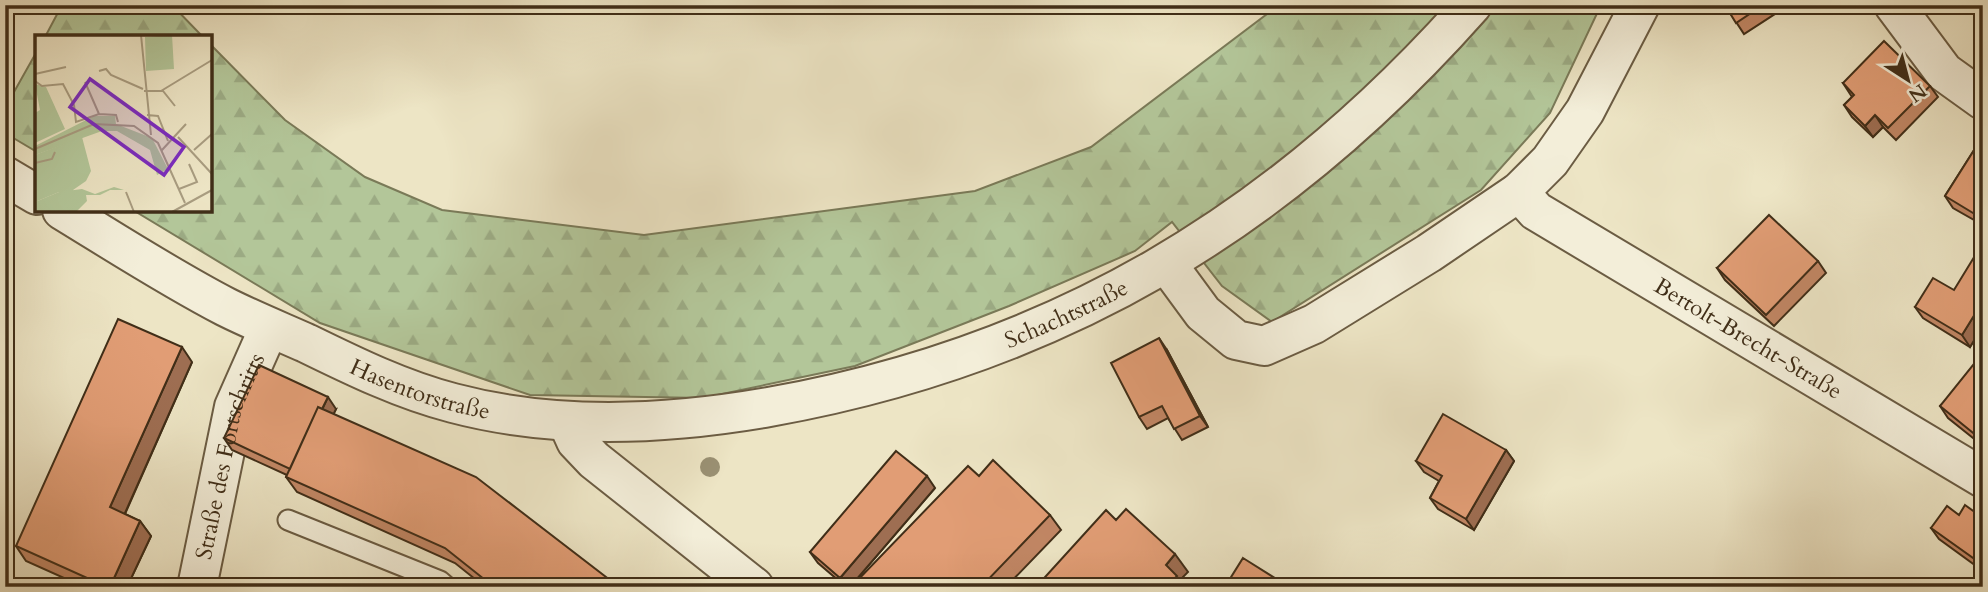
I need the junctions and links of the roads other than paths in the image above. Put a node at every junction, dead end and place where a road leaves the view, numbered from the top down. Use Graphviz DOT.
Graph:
graph roads {
  1 [pos="1472,5"];
  2 [pos="1640,5"];
  3 [pos="1894,5"];
  4 [pos="1983,100"];
  5 [pos="5,176"];
  6 [pos="1519,192"];
  7 [pos="35,194"];
  8 [pos="65,212"];
  9 [pos="1167,264"];
  10 [pos="269,328"];
  11 [pos="567,421"];
  12 [pos="1983,478"];
  13 [pos="288,520"];
  14 [pos="197,587"];
  15 [pos="447,587"];
  16 [pos="754,587"];
  1 -- 9 [label="street, Schachtstraße"];
  2 -- 6 [label="street"];
  3 -- 4 [label="street"];
  5 -- 7 [label="street"];
  6 -- 9 [label="street"];
  6 -- 12 [label="street, Bertolt-Brecht-Straße"];
  8 -- 10 [label="street, Hasentorstraße"];
  9 -- 11 [label="street, Schachtstraße"];
  10 -- 11 [label="street, Hasentorstraße"];
  10 -- 14 [label="street, Straße des Fortschritts"];
  11 -- 16 [label="street"];
  13 -- 15 [label="lane"];
}
